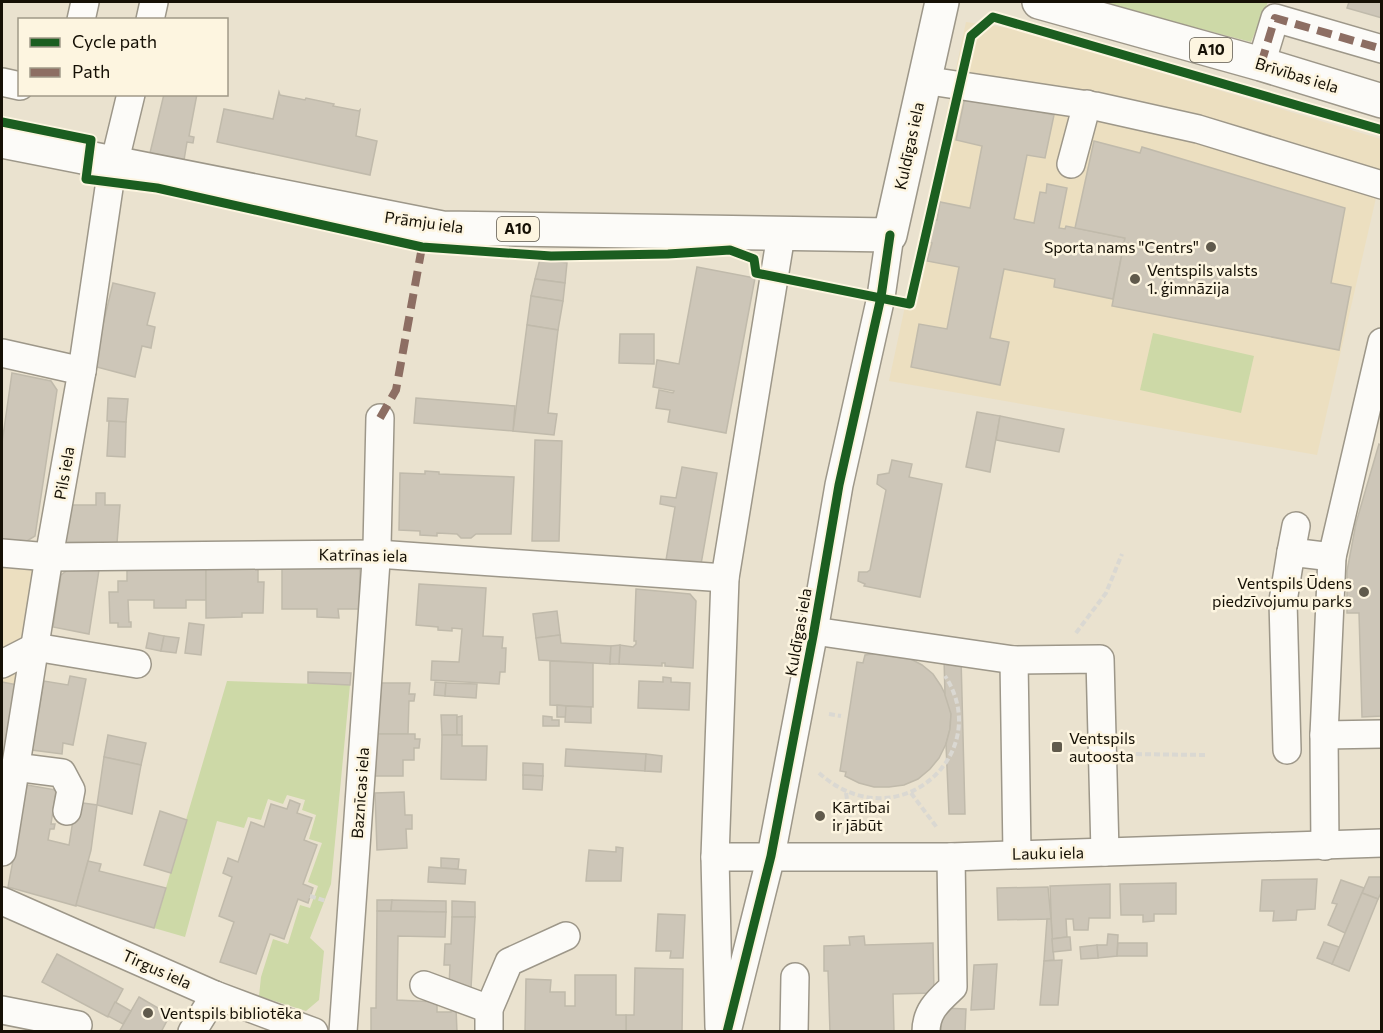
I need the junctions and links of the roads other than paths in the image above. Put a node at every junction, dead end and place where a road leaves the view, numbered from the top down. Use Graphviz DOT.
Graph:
graph roads {
  1 [pos="85,2"];
  2 [pos="154,2"];
  3 [pos="942,2"];
  4 [pos="1039,2"];
  5 [pos="81,18"];
  6 [pos="150,18"];
  7 [pos="1382,49"];
  8 [pos="1262,64"];
  9 [pos="923,80"];
  10 [pos="2,82"];
  11 [pos="18,86"];
  12 [pos="130,96"];
  13 [pos="1382,101"];
  14 [pos="1087,104"];
  15 [pos="2,141"];
  16 [pos="113,164"];
  17 [pos="1071,164"];
  18 [pos="1382,185"];
  19 [pos="781,235"];
  20 [pos="890,235"];
  21 [pos="1382,342"];
  22 [pos="2,353"];
  23 [pos="82,371"];
  24 [pos="380,418"];
  25 [pos="2,553"];
  26 [pos="377,554"];
  27 [pos="49,557"];
  28 [pos="1332,557"];
  29 [pos="725,578"];
  30 [pos="814,631"];
  31 [pos="34,647"];
  32 [pos="1014,660"];
  33 [pos="136,663"];
  34 [pos="2,664"];
  35 [pos="1382,734"];
  36 [pos="1324,735"];
  37 [pos="1287,750"];
  38 [pos="15,767"];
  39 [pos="67,811"];
  40 [pos="1382,843"];
  41 [pos="1325,846"];
  42 [pos="2,852"];
  43 [pos="1105,852"];
  44 [pos="1017,853"];
  45 [pos="716,856"];
  46 [pos="771,856"];
  47 [pos="951,857"];
  48 [pos="2,902"];
  49 [pos="566,936"];
  50 [pos="795,977"];
  51 [pos="424,985"];
  52 [pos="215,995"];
  53 [pos="2,1010"];
  54 [pos="489,1020"];
  55 [pos="78,1025"];
  56 [pos="192,1032"];
  57 [pos="314,1032"];
  58 [pos="343,1032"];
  59 [pos="719,1032"];
  60 [pos="728,1032"];
  61 [pos="794,1032"];
  62 [pos="926,1032"];
  1 -- 5 [label="street"];
  2 -- 6 [label="street"];
  3 -- 9 [label="main road, Kuldīgas iela"];
  4 -- 8 [label="main road, Brīvības iela / A10"];
  7 -- 8 [label="street"];
  8 -- 13 [label="main road, Brīvības iela / A10"];
  9 -- 14 [label="street"];
  9 -- 20 [label="main road, Kuldīgas iela"];
  10 -- 11 [label="street"];
  12 -- 16 [label="street, Pils iela"];
  14 -- 17 [label="street"];
  14 -- 18 [label="street"];
  15 -- 16 [label="main road, Prāmju iela / A10"];
  16 -- 19 [label="main road, Prāmju iela / A10"];
  16 -- 23 [label="street, Pils iela"];
  19 -- 20 [label="main road, Prāmju iela / A10"];
  19 -- 29 [label="street"];
  20 -- 30 [label="street, Kuldīgas iela"];
  21 -- 28 [label="street"];
  22 -- 23 [label="street"];
  23 -- 27 [label="street, Pils iela"];
  24 -- 26 [label="street, Baznīcas iela"];
  25 -- 27 [label="street, Katrīnas iela"];
  26 -- 27 [label="street, Katrīnas iela"];
  26 -- 29 [label="street, Katrīnas iela"];
  26 -- 58 [label="street, Baznīcas iela"];
  27 -- 31 [label="street, Pils iela"];
  28 -- 36 [label="street"];
  28 -- 37 [label="street"];
  29 -- 45 [label="street"];
  30 -- 32 [label="street"];
  30 -- 46 [label="street, Kuldīgas iela"];
  31 -- 33 [label="street"];
  31 -- 34 [label="street"];
  31 -- 38 [label="street, Pils iela"];
  32 -- 43 [label="street"];
  32 -- 44 [label="street"];
  35 -- 36 [label="street"];
  36 -- 41 [label="street"];
  38 -- 39 [label="street"];
  38 -- 42 [label="street, Pils iela"];
  40 -- 41 [label="street, Lauku iela"];
  41 -- 43 [label="street, Lauku iela"];
  43 -- 44 [label="street, Lauku iela"];
  44 -- 47 [label="street, Lauku iela"];
  45 -- 46 [label="street, Lauku iela"];
  45 -- 59 [label="street"];
  46 -- 47 [label="street, Lauku iela"];
  46 -- 60 [label="street, Kuldīgas iela"];
  47 -- 62 [label="street"];
  48 -- 52 [label="street, Tirgus iela"];
  49 -- 54 [label="street"];
  50 -- 61 [label="street"];
  51 -- 54 [label="street"];
  52 -- 56 [label="street"];
  52 -- 57 [label="street, Tirgus iela"];
  53 -- 55 [label="street"];
}
